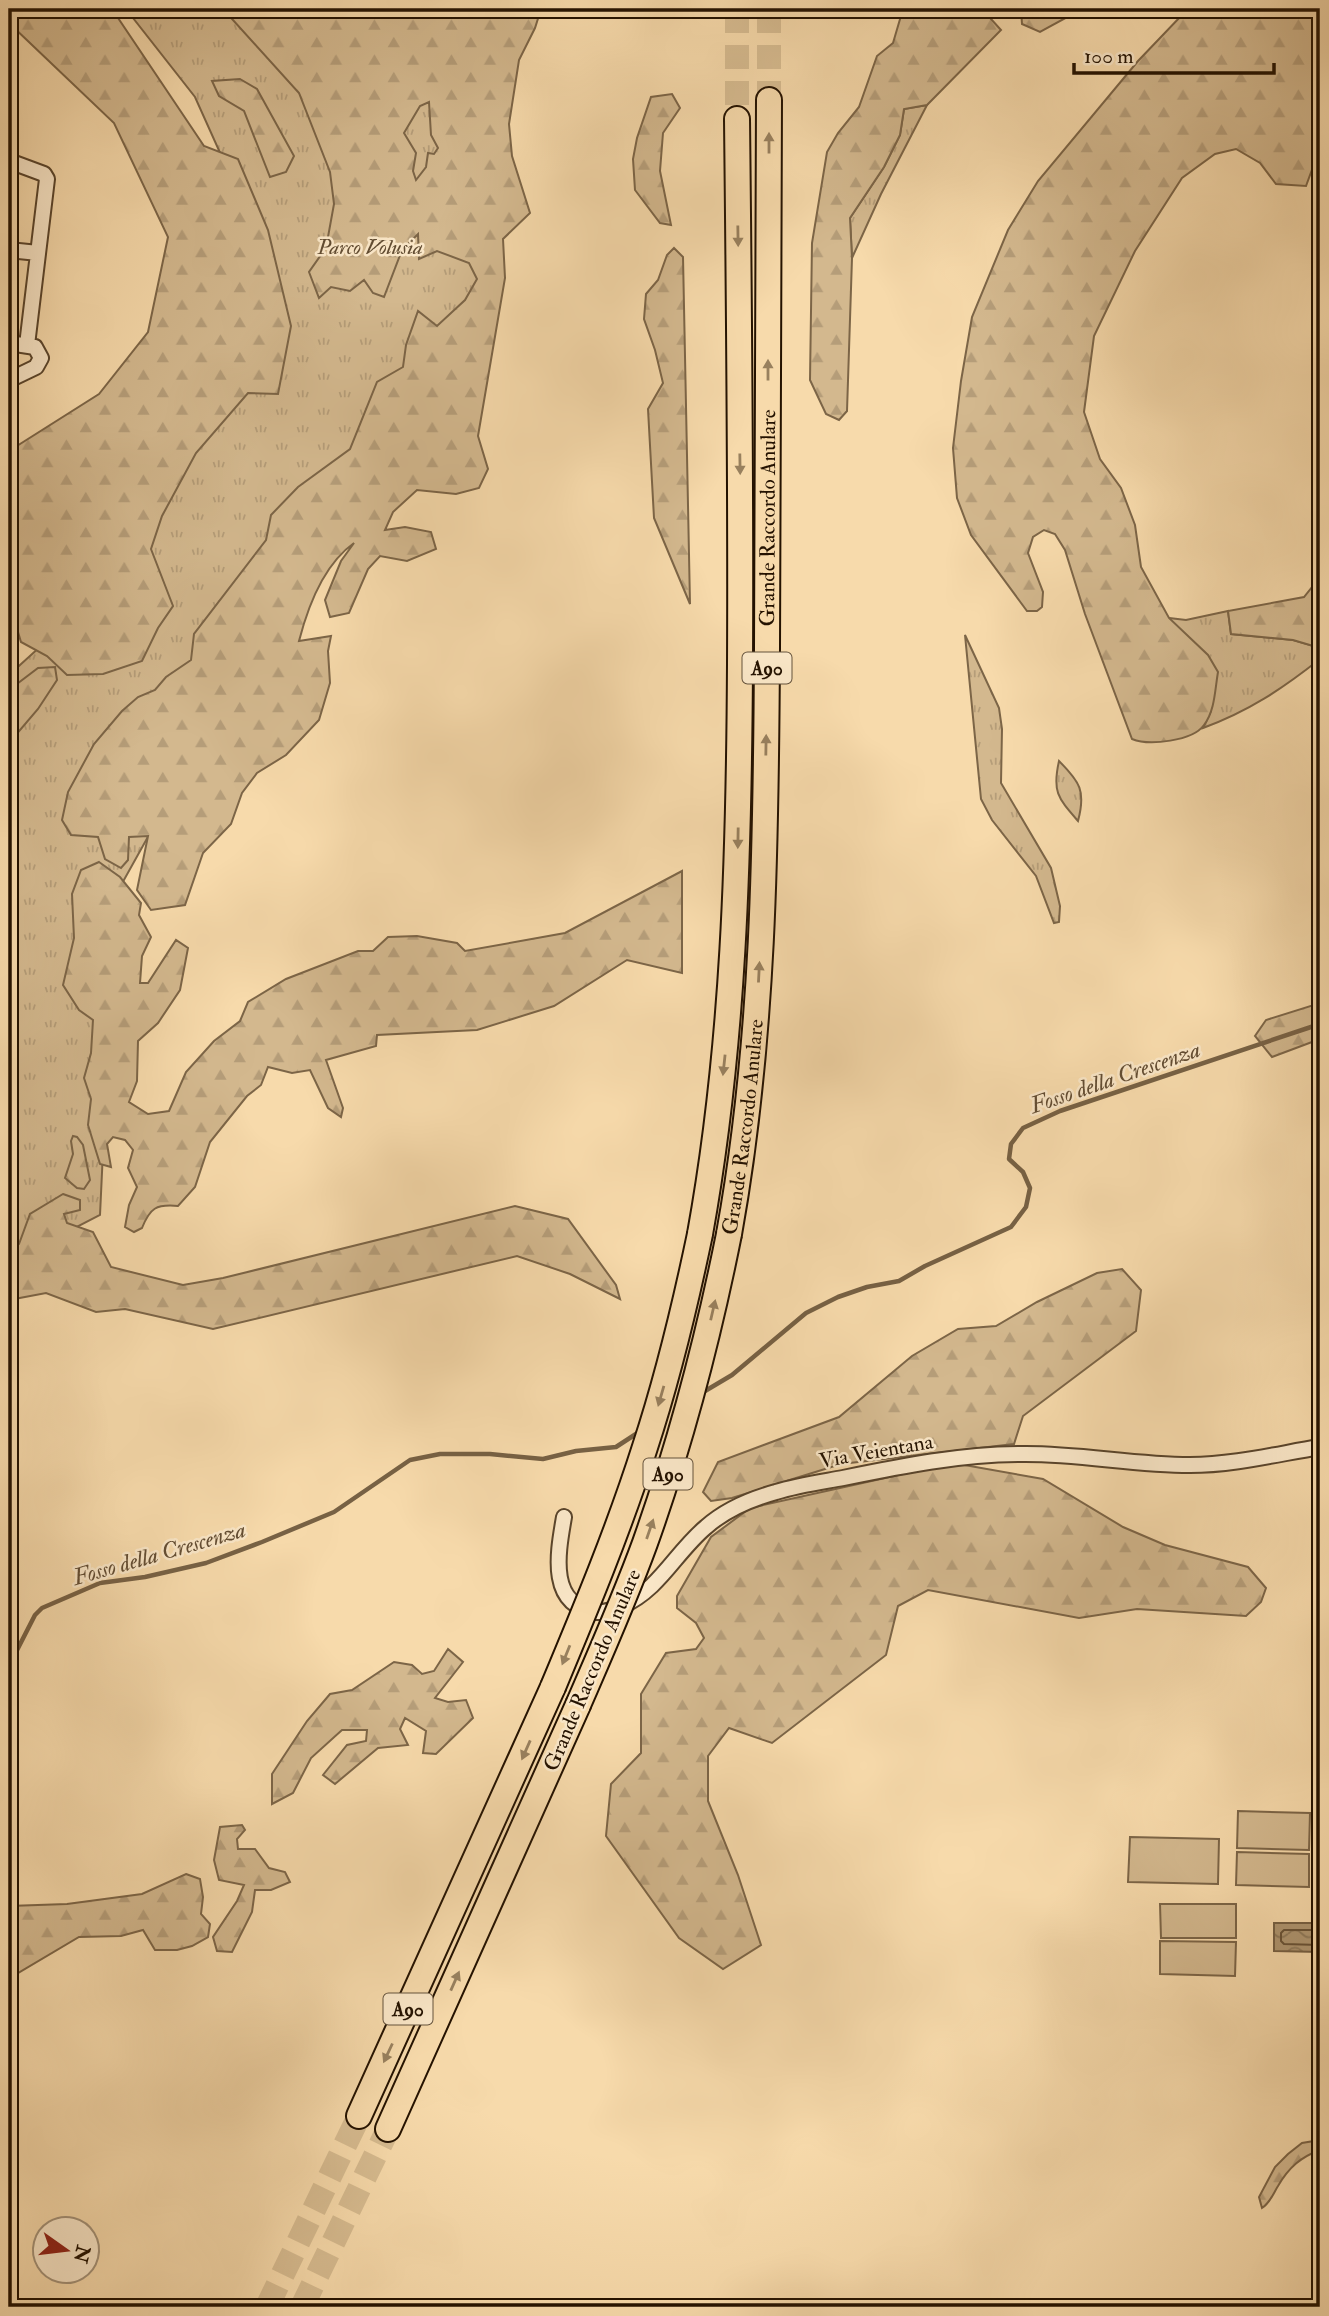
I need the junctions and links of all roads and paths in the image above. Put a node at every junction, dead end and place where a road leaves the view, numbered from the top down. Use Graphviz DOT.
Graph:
graph roads {
  1 [pos="769,100"];
  2 [pos="737,119"];
  3 [pos="9,160"];
  4 [pos="9,250"];
  5 [pos="38,253"];
  6 [pos="9,343"];
  7 [pos="27,345"];
  8 [pos="9,380"];
  9 [pos="1320,1447"];
  10 [pos="564,1517"];
  11 [pos="359,2116"];
  12 [pos="388,2129"];
  12 -- 1 [label="highway, Grande Raccordo Anulare / A90, one-way, bridge"];
  2 -- 11 [label="highway, Grande Raccordo Anulare / A90, one-way, bridge"];
  3 -- 5 [label="street"];
  4 -- 5 [label="street"];
  5 -- 7 [label="street"];
  6 -- 7 [label="street"];
  7 -- 8 [label="street"];
  9 -- 10 [label="street, Via Veientana"];
}
